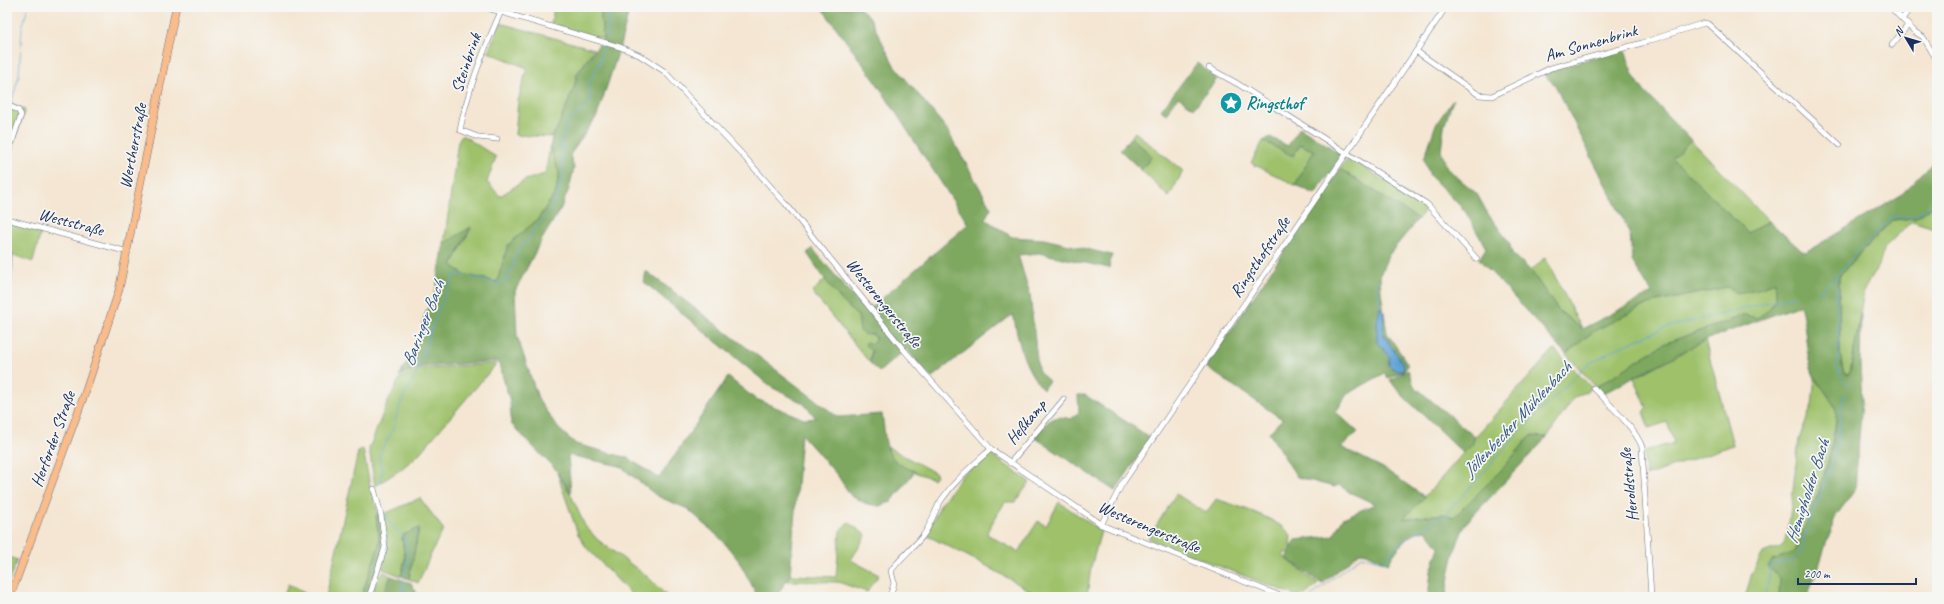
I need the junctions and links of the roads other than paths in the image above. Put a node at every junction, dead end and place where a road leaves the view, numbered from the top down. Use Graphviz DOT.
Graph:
graph roads {
  1 [pos="176,7"];
  2 [pos="484,7"];
  3 [pos="503,7"];
  4 [pos="1446,7"];
  5 [pos="1890,7"];
  6 [pos="1911,7"];
  7 [pos="500,13"];
  8 [pos="1902,19"];
  9 [pos="1908,25"];
  10 [pos="1892,45"];
  11 [pos="1416,51"];
  12 [pos="1937,60"];
  13 [pos="1209,68"];
  14 [pos="7,105"];
  15 [pos="496,139"];
  16 [pos="1840,145"];
  17 [pos="1347,153"];
  18 [pos="7,157"];
  19 [pos="7,219"];
  20 [pos="128,252"];
  21 [pos="1477,259"];
  22 [pos="119,290"];
  23 [pos="1594,388"];
  24 [pos="1064,399"];
  25 [pos="991,449"];
  26 [pos="1010,463"];
  27 [pos="374,489"];
  28 [pos="1101,525"];
  29 [pos="10,597"];
  30 [pos="369,597"];
  31 [pos="890,597"];
  32 [pos="1283,597"];
  33 [pos="1651,597"];
  1 -- 20 [label="main road, Wertherstraße"];
  2 -- 7 [label="street, Westerengerstraße"];
  3 -- 7 [label="street, Steinbrink"];
  4 -- 11 [label="street, Ringsthofstraße"];
  5 -- 8 [label="street"];
  6 -- 8 [label="street"];
  7 -- 15 [label="street, Steinbrink"];
  7 -- 25 [label="street, Westerengerstraße"];
  8 -- 9 [label="street"];
  9 -- 10 [label="street"];
  9 -- 12 [label="street"];
  11 -- 16 [label="street, Am Sonnenbrink"];
  11 -- 17 [label="street, Ringsthofstraße"];
  13 -- 17 [label="street"];
  14 -- 18 [label="street"];
  17 -- 21 [label="street"];
  17 -- 28 [label="street, Ringsthofstraße"];
  19 -- 20 [label="street, Weststraße"];
  20 -- 22 [label="main road, Wertherstraße"];
  22 -- 29 [label="main road, Herforder Straße"];
  23 -- 33 [label="street, Heroldstraße"];
  24 -- 26 [label="street, Heßkamp"];
  25 -- 26 [label="street, Westerengerstraße"];
  25 -- 31 [label="street"];
  26 -- 28 [label="street, Westerengerstraße"];
  27 -- 30 [label="street"];
  28 -- 32 [label="street, Westerengerstraße"];
}
